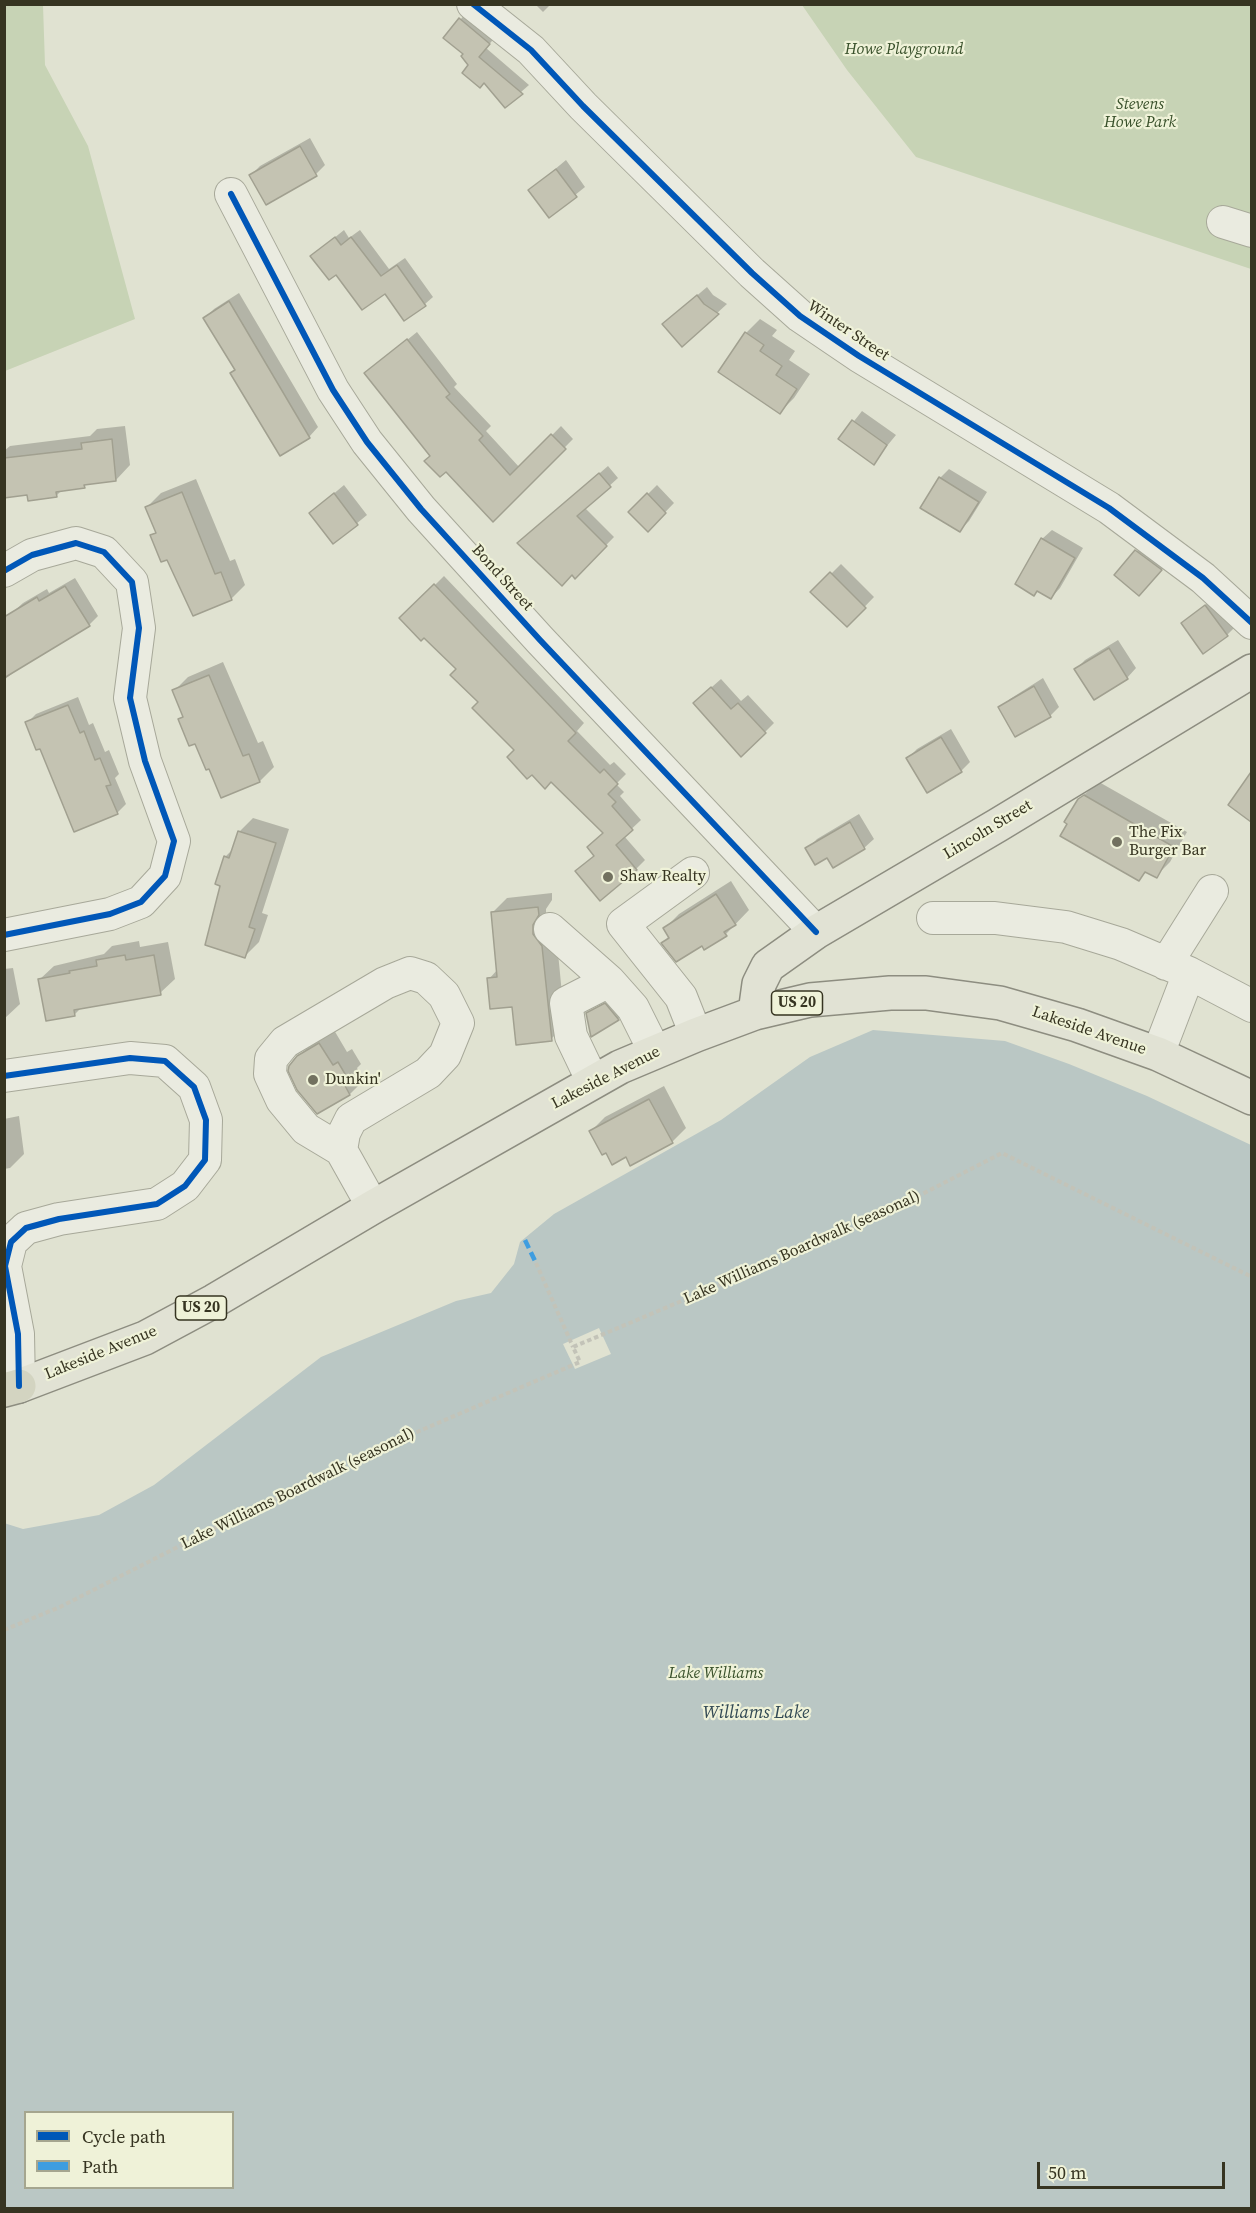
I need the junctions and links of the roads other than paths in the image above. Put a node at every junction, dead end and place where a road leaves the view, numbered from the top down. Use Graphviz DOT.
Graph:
graph roads {
  1 [pos="473,4"];
  2 [pos="231,194"];
  3 [pos="4,571"];
  4 [pos="1251,623"];
  5 [pos="1251,670"];
  6 [pos="693,873"];
  7 [pos="1212,891"];
  8 [pos="933,918"];
  9 [pos="550,928"];
  10 [pos="816,932"];
  11 [pos="4,935"];
  12 [pos="1178,969"];
  13 [pos="609,981"];
  14 [pos="1251,1006"];
  15 [pos="755,1013"];
  16 [pos="696,1035"];
  17 [pos="655,1052"];
  18 [pos="1158,1054"];
  19 [pos="4,1076"];
  20 [pos="593,1082"];
  21 [pos="1251,1098"];
  22 [pos="342,1150"];
  23 [pos="373,1207"];
  24 [pos="12,1388"];
  1 -- 4 [label="street, Winter Street"];
  2 -- 10 [label="street, Bond Street"];
  3 -- 11 [label="street"];
  5 -- 10 [label="main road, Lincoln Street"];
  6 -- 16 [label="street"];
  7 -- 12 [label="street"];
  8 -- 12 [label="street"];
  9 -- 13 [label="street"];
  10 -- 15 [label="main road, Lincoln Street"];
  12 -- 14 [label="street"];
  12 -- 18 [label="street"];
  13 -- 17 [label="street"];
  13 -- 20 [label="street"];
  15 -- 16 [label="main road, Lakeside Avenue / US 20"];
  15 -- 18 [label="main road, Lakeside Avenue / US 20"];
  16 -- 17 [label="main road, Lakeside Avenue / US 20"];
  17 -- 20 [label="main road, Lakeside Avenue / US 20"];
  18 -- 21 [label="main road, Lakeside Avenue / US 20"];
  19 -- 24 [label="street"];
  20 -- 23 [label="main road, Lakeside Avenue / US 20"];
  22 -- 22 [label="street"];
  22 -- 23 [label="street"];
  23 -- 24 [label="main road, Lakeside Avenue / US 20"];
}
